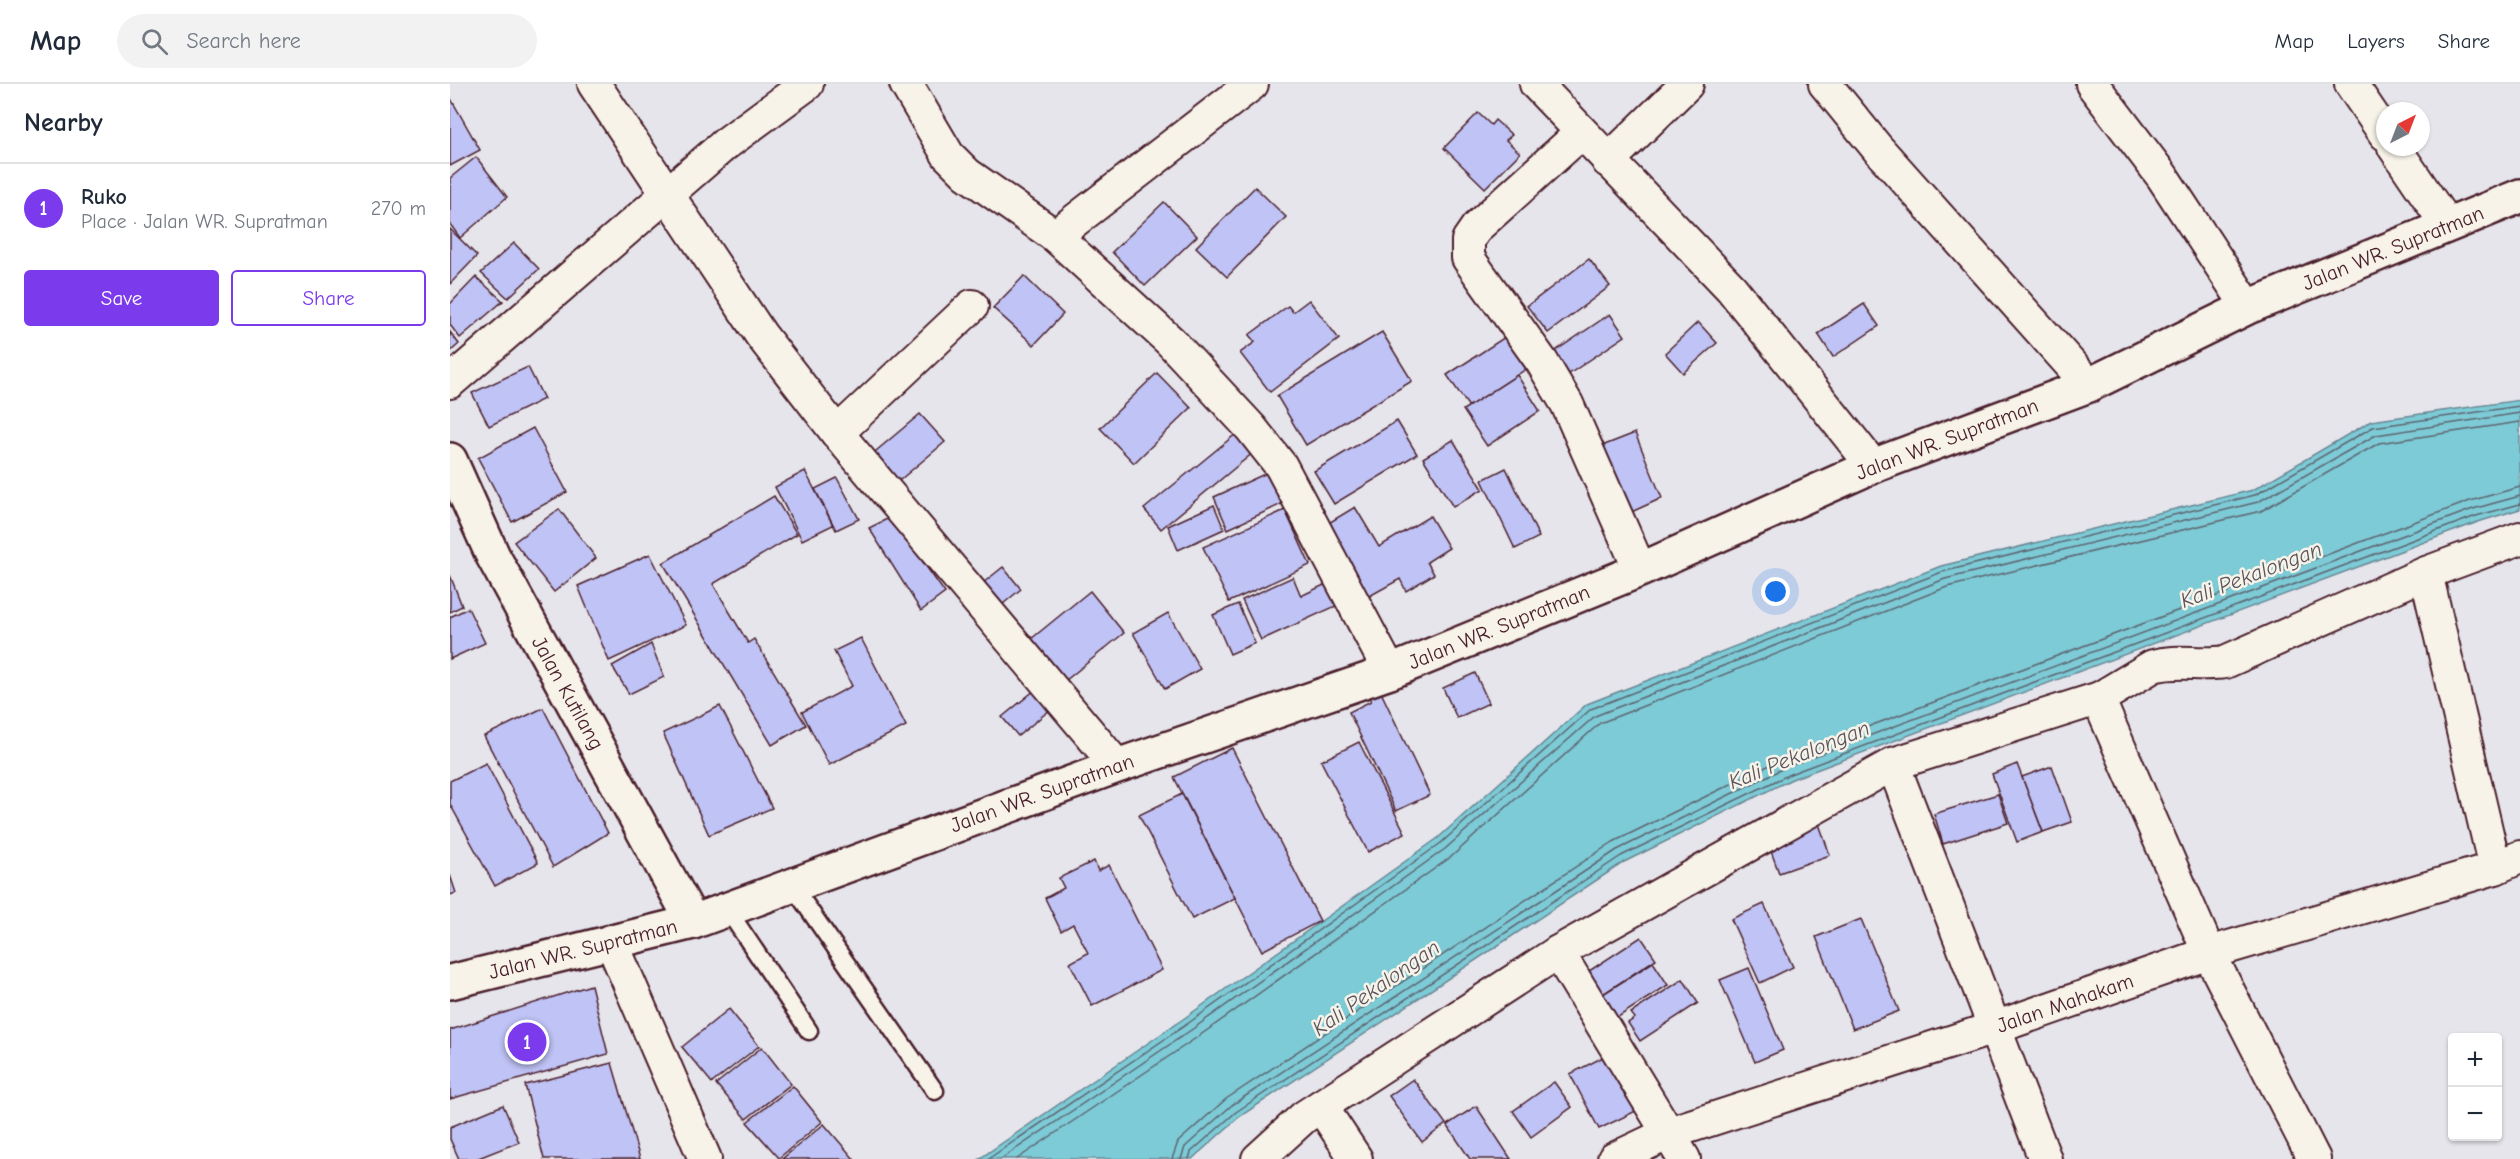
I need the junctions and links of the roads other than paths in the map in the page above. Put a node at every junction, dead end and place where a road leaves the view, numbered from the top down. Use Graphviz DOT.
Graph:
graph roads {
  1 [pos="594,84"];
  2 [pos="807,84"];
  3 [pos="906,84"];
  4 [pos="1252,84"];
  5 [pos="1536,84"];
  6 [pos="1687,84"];
  7 [pos="1825,84"];
  8 [pos="2092,84"];
  9 [pos="2351,84"];
  10 [pos="2376,121"];
  11 [pos="1581,133"];
  12 [pos="2400,156"];
  13 [pos="1608,161"];
  14 [pos="667,193"];
  15 [pos="2520,196"];
  16 [pos="2447,225"];
  17 [pos="1055,236"];
  18 [pos="972,306"];
  19 [pos="2248,307"];
  20 [pos="450,382"];
  21 [pos="2089,385"];
  22 [pos="837,433"];
  23 [pos="450,460"];
  24 [pos="1873,466"];
  25 [pos="2520,538"];
  26 [pos="1640,570"];
  27 [pos="2426,573"];
  28 [pos="1390,672"];
  29 [pos="2100,698"];
  30 [pos="1893,764"];
  31 [pos="1117,765"];
  32 [pos="2507,862"];
  33 [pos="794,884"];
  34 [pos="727,909"];
  35 [pos="693,921"];
  36 [pos="610,941"];
  37 [pos="1558,952"];
  38 [pos="2209,953"];
  39 [pos="450,982"];
  40 [pos="1994,1028"];
  41 [pos="808,1031"];
  42 [pos="935,1091"];
  43 [pos="1321,1106"];
  44 [pos="1676,1146"];
  45 [pos="705,1159"];
  46 [pos="1258,1159"];
  47 [pos="1356,1159"];
  48 [pos="1614,1159"];
  49 [pos="2045,1159"];
  50 [pos="2314,1159"];
  1 -- 14 [label="street"];
  2 -- 14 [label="street"];
  3 -- 17 [label="street"];
  4 -- 17 [label="street"];
  5 -- 11 [label="street"];
  6 -- 13 [label="street"];
  7 -- 21 [label="street"];
  8 -- 19 [label="street"];
  9 -- 10 [label="street"];
  11 -- 13 [label="street"];
  11 -- 26 [label="street"];
  12 -- 16 [label="street"];
  13 -- 24 [label="street"];
  14 -- 20 [label="street"];
  14 -- 22 [label="street"];
  15 -- 16 [label="street, Jalan WR. Supratman"];
  16 -- 19 [label="street, Jalan WR. Supratman"];
  17 -- 28 [label="street"];
  18 -- 22 [label="street"];
  19 -- 21 [label="street, Jalan WR. Supratman"];
  21 -- 24 [label="street, Jalan WR. Supratman"];
  22 -- 31 [label="street"];
  23 -- 35 [label="street, Jalan Kutilang"];
  24 -- 26 [label="street, Jalan WR. Supratman"];
  25 -- 27 [label="street"];
  26 -- 28 [label="street, Jalan WR. Supratman"];
  27 -- 29 [label="street"];
  27 -- 32 [label="street"];
  28 -- 31 [label="street, Jalan WR. Supratman"];
  29 -- 30 [label="street"];
  29 -- 38 [label="street"];
  30 -- 37 [label="street"];
  30 -- 40 [label="street"];
  31 -- 33 [label="street, Jalan WR. Supratman"];
  32 -- 38 [label="street, Jalan Mahakam"];
  33 -- 34 [label="street, Jalan WR. Supratman"];
  33 -- 42 [label="lane"];
  34 -- 35 [label="street, Jalan WR. Supratman"];
  34 -- 41 [label="lane"];
  35 -- 36 [label="street, Jalan WR. Supratman"];
  36 -- 39 [label="street, Jalan WR. Supratman"];
  36 -- 45 [label="street"];
  37 -- 43 [label="street"];
  37 -- 44 [label="street"];
  38 -- 40 [label="street, Jalan Mahakam"];
  38 -- 50 [label="street"];
  40 -- 44 [label="street, Jalan Mahakam"];
  40 -- 49 [label="street"];
  43 -- 46 [label="street"];
  43 -- 47 [label="street"];
  44 -- 48 [label="street, Jalan Mahakam"];
}
